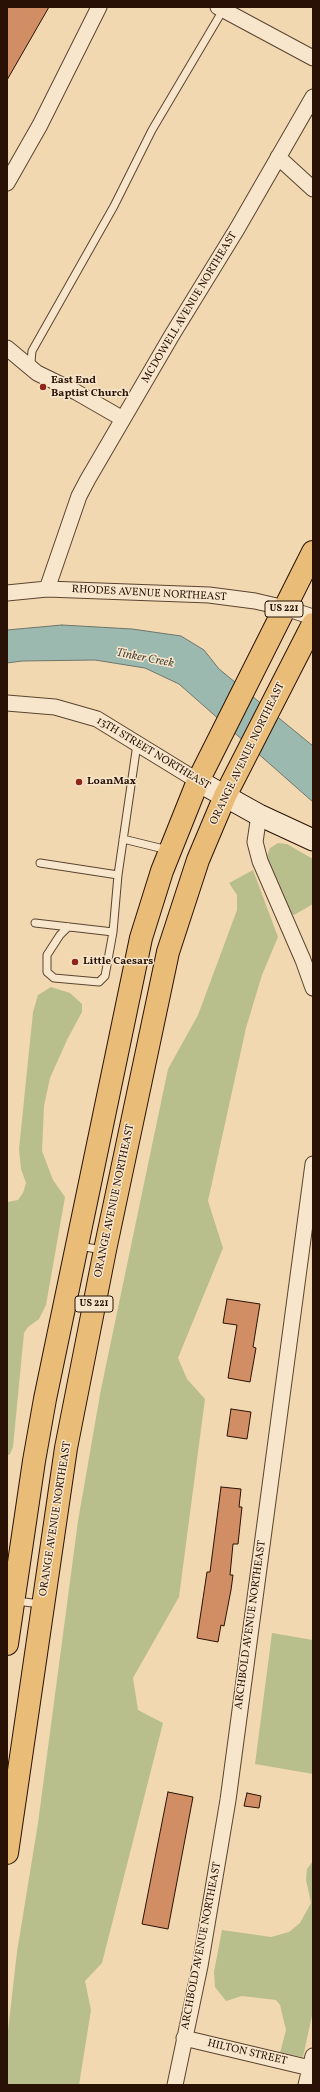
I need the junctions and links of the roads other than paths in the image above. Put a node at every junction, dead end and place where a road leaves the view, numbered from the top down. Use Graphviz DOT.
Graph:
graph roads {
  1 [pos="99,7"];
  2 [pos="221,8"];
  3 [pos="313,58"];
  4 [pos="313,97"];
  5 [pos="278,157"];
  6 [pos="7,183"];
  7 [pos="313,189"];
  8 [pos="7,348"];
  9 [pos="37,373"];
  10 [pos="123,419"];
  11 [pos="313,552"];
  12 [pos="47,589"];
  13 [pos="7,593"];
  14 [pos="285,608"];
  15 [pos="313,617"];
  16 [pos="313,624"];
  17 [pos="7,703"];
  18 [pos="138,743"];
  19 [pos="198,781"];
  20 [pos="225,796"];
  21 [pos="259,815"];
  22 [pos="123,839"];
  23 [pos="313,840"];
  24 [pos="170,850"];
  25 [pos="40,863"];
  26 [pos="118,874"];
  27 [pos="35,924"];
  28 [pos="68,927"];
  29 [pos="113,932"];
  30 [pos="313,988"];
  31 [pos="313,1164"];
  32 [pos="76,1246"];
  33 [pos="105,1250"];
  34 [pos="13,1601"];
  35 [pos="43,1604"];
  36 [pos="7,1644"];
  37 [pos="7,1853"];
  38 [pos="184,2038"];
  39 [pos="312,2062"];
  40 [pos="175,2085"];
  41 [pos="306,2085"];
  1 -- 6 [label="street"];
  2 -- 3 [label="street"];
  2 -- 9 [label="lane"];
  4 -- 5 [label="street, MCDOWELL AVENUE NORTHEAST"];
  5 -- 7 [label="street"];
  5 -- 10 [label="street, MCDOWELL AVENUE NORTHEAST"];
  8 -- 9 [label="street"];
  9 -- 10 [label="street"];
  10 -- 12 [label="street, MCDOWELL AVENUE NORTHEAST"];
  11 -- 14 [label="highway, US 221"];
  12 -- 13 [label="street, RHODES AVENUE NORTHEAST"];
  12 -- 14 [label="street, RHODES AVENUE NORTHEAST"];
  14 -- 15 [label="street, RHODES AVENUE NORTHEAST"];
  14 -- 19 [label="highway, US 221"];
  16 -- 20 [label="highway, ORANGE AVENUE NORTHEAST / US 221"];
  17 -- 18 [label="street, 13TH STREET NORTHEAST"];
  18 -- 19 [label="street, 13TH STREET NORTHEAST"];
  18 -- 22 [label="lane"];
  19 -- 20 [label="street, 13TH STREET NORTHEAST"];
  19 -- 24 [label="highway, US 221"];
  20 -- 21 [label="street, 13TH STREET NORTHEAST"];
  20 -- 33 [label="highway, ORANGE AVENUE NORTHEAST / US 221"];
  21 -- 23 [label="street, 13TH STREET NORTHEAST"];
  21 -- 30 [label="street"];
  22 -- 24 [label="lane"];
  22 -- 26 [label="lane"];
  24 -- 32 [label="highway, US 221"];
  25 -- 26 [label="lane"];
  26 -- 29 [label="lane"];
  27 -- 28 [label="lane"];
  28 -- 29 [label="lane"];
  28 -- 29 [label="lane"];
  31 -- 38 [label="street, ARCHBOLD AVENUE NORTHEAST"];
  32 -- 33 [label="lane"];
  32 -- 34 [label="highway, US 221"];
  33 -- 35 [label="highway, ORANGE AVENUE NORTHEAST / US 221"];
  34 -- 35 [label="lane"];
  34 -- 36 [label="highway, US 221"];
  35 -- 37 [label="highway, ORANGE AVENUE NORTHEAST / US 221"];
  38 -- 39 [label="street, HILTON STREET"];
  38 -- 40 [label="street, ARCHBOLD AVENUE NORTHEAST"];
  39 -- 41 [label="street"];
}
